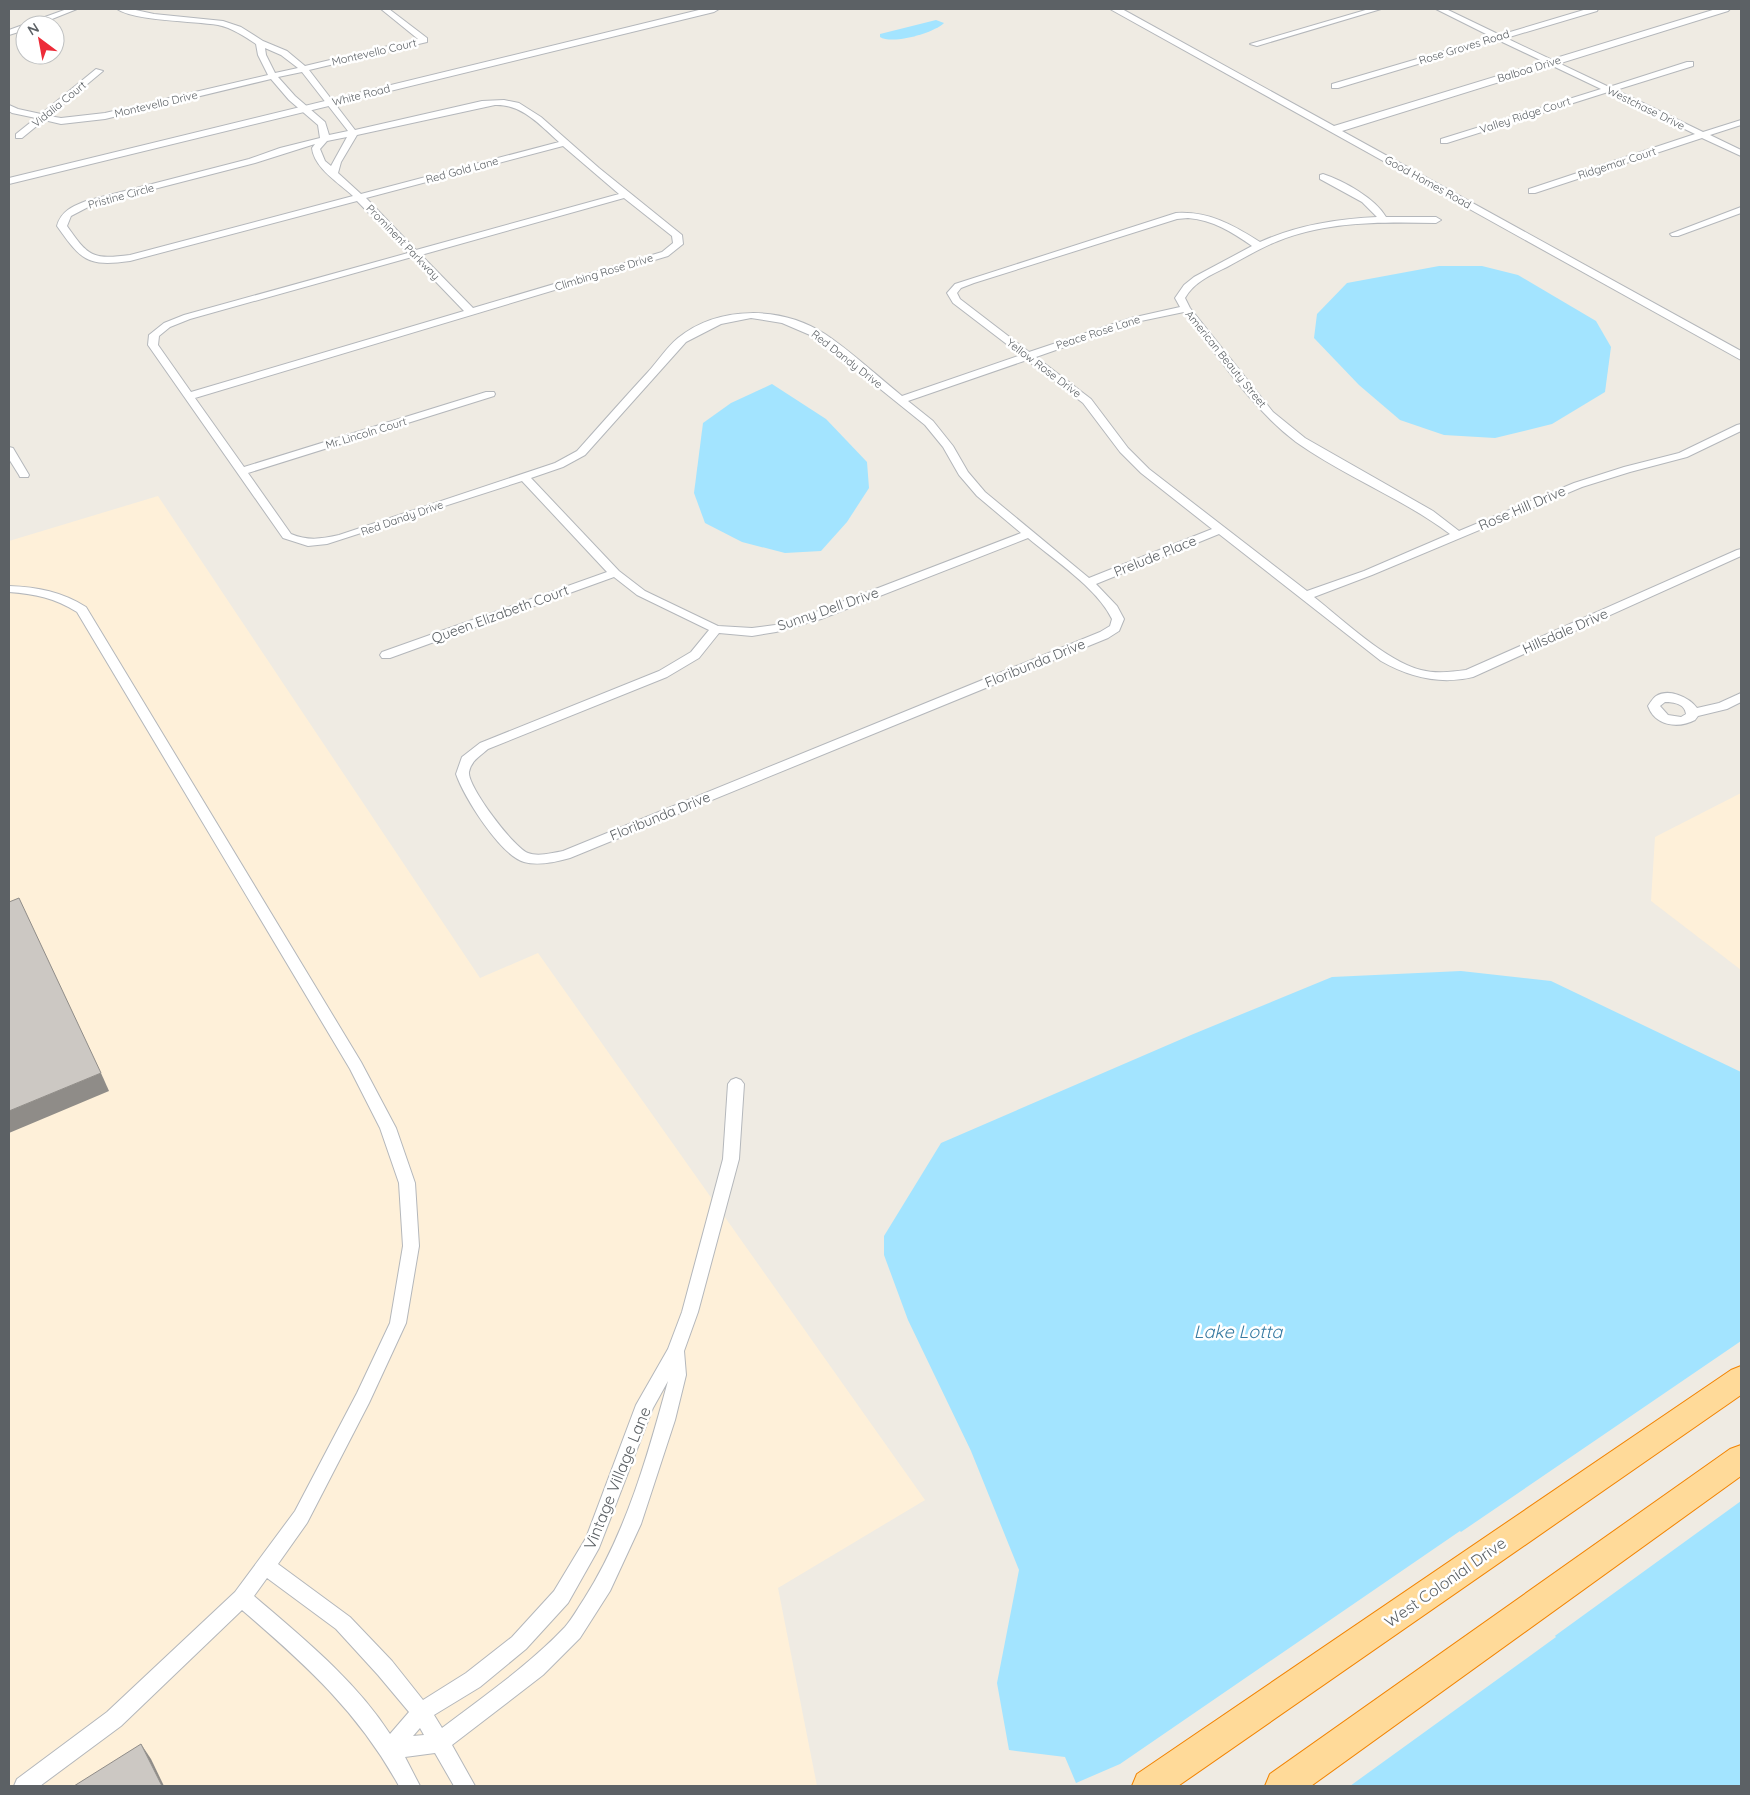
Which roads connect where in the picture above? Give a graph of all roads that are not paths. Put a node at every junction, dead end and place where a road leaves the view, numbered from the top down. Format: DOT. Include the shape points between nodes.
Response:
graph roads {
  1 [pos="72,9"];
  2 [pos="121,9"];
  3 [pos="385,9"];
  4 [pos="714,9"];
  5 [pos="1115,9"];
  6 [pos="1377,9"];
  7 [pos="1440,9"];
  8 [pos="1594,9"];
  9 [pos="1725,9"];
  10 [pos="56,15"];
  11 [pos="1499,37"];
  12 [pos="260,43"];
  13 [pos="1254,44"];
  14 [pos="1551,62"];
  15 [pos="1690,64"];
  16 [pos="303,68"];
  17 [pos="99,71"];
  18 [pos="272,76"];
  19 [pos="1335,86"];
  20 [pos="1606,89"];
  21 [pos="330,102"];
  22 [pos="9,108"];
  23 [pos="304,108"];
  24 [pos="42,118"];
  25 [pos="1741,122"];
  26 [pos="1333,130"];
  27 [pos="353,133"];
  28 [pos="1702,134"];
  29 [pos="19,136"];
  30 [pos="325,139"];
  31 [pos="1444,142"];
  32 [pos="565,143"];
  33 [pos="1741,153"];
  34 [pos="334,173"];
  35 [pos="1323,177"];
  36 [pos="9,181"];
  37 [pos="1532,191"];
  38 [pos="625,195"];
  39 [pos="359,196"];
  40 [pos="1741,210"];
  41 [pos="1383,219"];
  42 [pos="1436,220"];
  43 [pos="1675,234"];
  44 [pos="1259,246"];
  45 [pos="415,254"];
  46 [pos="1186,310"];
  47 [pos="471,312"];
  48 [pos="1027,355"];
  49 [pos="1741,356"];
  50 [pos="490,394"];
  51 [pos="190,396"];
  52 [pos="899,400"];
  53 [pos="1741,427"];
  54 [pos="9,450"];
  55 [pos="242,471"];
  56 [pos="24,475"];
  57 [pos="524,476"];
  58 [pos="1221,529"];
  59 [pos="1029,534"];
  60 [pos="1458,535"];
  61 [pos="1741,552"];
  62 [pos="615,573"];
  63 [pos="1088,582"];
  64 [pos="9,589"];
  65 [pos="1305,596"];
  66 [pos="716,630"];
  67 [pos="386,654"];
  68 [pos="1385,658"];
  69 [pos="1741,697"];
  70 [pos="1692,713"];
  71 [pos="736,1084"];
  72 [pos="676,1351"];
  73 [pos="1741,1379"];
  74 [pos="1741,1459"];
  75 [pos="266,1566"];
  76 [pos="242,1598"];
  77 [pos="421,1712"];
  78 [pos="440,1742"];
  79 [pos="390,1750"];
  80 [pos="24,1786"];
  81 [pos="410,1786"];
  82 [pos="465,1786"];
  83 [pos="1149,1786"];
  84 [pos="1282,1786"];
  1 -- 10 [label="street"];
  2 -- 12 [label="street" via="220,23 238,29"];
  3 -- 16 [label="street, Montevello Court" via="424,40"];
  4 -- 21 [label="street, White Road"];
  5 -- 26 [label="street, Good Homes Road"];
  6 -- 13 [label="street"];
  7 -- 11 [label="street, Westchase Drive"];
  8 -- 11 [label="street, Rose Groves Road"];
  9 -- 14 [label="street, Balboa Drive"];
  11 -- 14 [label="street, Westchase Drive"];
  11 -- 19 [label="street, Rose Groves Road"];
  12 -- 16 [label="street" via="284,53"];
  12 -- 18 [label="street"];
  14 -- 20 [label="street, Westchase Drive"];
  14 -- 26 [label="street, Balboa Drive"];
  15 -- 20 [label="street, Valley Ridge Court"];
  16 -- 18 [label="street, Montevello Drive"];
  16 -- 21 [label="street"];
  17 -- 24 [label="street, Vidalia Court"];
  18 -- 23 [label="street"];
  18 -- 24 [label="street, Montevello Drive" via="105,116 61,121"];
  20 -- 28 [label="street, Westchase Drive"];
  20 -- 31 [label="street, Valley Ridge Court"];
  21 -- 23 [label="street, White Road"];
  21 -- 27 [label="street"];
  22 -- 24 [label="street, Montevello Drive"];
  23 -- 30 [label="street" via="322,124 326,131"];
  23 -- 36 [label="street, White Road"];
  24 -- 29 [label="street, Vidalia Court"];
  25 -- 28 [label="street, Ridgemar Court"];
  26 -- 49 [label="street, Good Homes Road"];
  27 -- 30 [label="street, Climbing Rose Drive"];
  27 -- 32 [label="street, Climbing Rose Drive" via="500,101 526,110"];
  27 -- 34 [label="street" via="335,164"];
  28 -- 33 [label="street, Westchase Drive"];
  28 -- 37 [label="street, Ridgemar Court"];
  30 -- 34 [label="street, Prominent Parkway" via="316,148 317,155"];
  30 -- 39 [label="street, Pristine Circle" via="89,203 72,210 63,219 62,226 82,254 109,262"];
  32 -- 38 [label="street, Climbing Rose Drive"];
  32 -- 39 [label="street, Red Gold Lane"];
  34 -- 39 [label="street, Prominent Parkway"];
  35 -- 41 [label="street" via="1373,205"];
  38 -- 45 [label="street, Red Dandy Drive"];
  38 -- 47 [label="street, Climbing Rose Drive" via="677,235 678,244 665,254"];
  39 -- 45 [label="street, Prominent Parkway"];
  40 -- 43 [label="street"];
  41 -- 42 [label="street, American Beauty Street"];
  41 -- 44 [label="street, American Beauty Street" via="1314,226"];
  44 -- 46 [label="street, American Beauty Street" via="1184,289 1180,298"];
  44 -- 48 [label="street, Yellow Rose Drive" via="1218,220 1190,214 958,286 952,293 956,302"];
  45 -- 47 [label="street, Prominent Parkway"];
  45 -- 51 [label="street, Red Dandy Drive" via="168,325 154,335 153,345"];
  46 -- 48 [label="street, Peace Rose Lane" via="1134,320"];
  46 -- 60 [label="street, American Beauty Street" via="1269,414 1294,435 1428,512"];
  47 -- 51 [label="street, Climbing Rose Drive"];
  48 -- 52 [label="street, Peace Rose Lane"];
  48 -- 58 [label="street, Yellow Rose Drive" via="1087,401 1145,472"];
  50 -- 55 [label="street, Mr. Lincoln Court"];
  51 -- 55 [label="street, Red Dandy Drive"];
  52 -- 57 [label="street, Red Dandy Drive" via="821,336 802,325 759,315 731,318 702,327 682,340 581,452"];
  52 -- 59 [label="street, Red Dandy Drive" via="929,423 981,494"];
  53 -- 60 [label="street, Rose Hill Drive" via="1683,455 1578,485"];
  54 -- 56 [label="street"];
  55 -- 57 [label="street, Red Dandy Drive" via="287,536 302,543 343,538"];
  57 -- 62 [label="street, Sunny Dell Drive"];
  58 -- 63 [label="street, Prelude Place"];
  58 -- 65 [label="street, Yellow Rose Drive"];
  59 -- 63 [label="street, Red Dandy Drive"];
  59 -- 66 [label="street, Sunny Dell Drive" via="817,616 752,632"];
  60 -- 65 [label="street, Rose Hill Drive"];
  61 -- 68 [label="street, Hillsdale Drive" via="1469,674 1443,678 1422,675"];
  62 -- 66 [label="street, Sunny Dell Drive" via="641,593"];
  62 -- 67 [label="street, Queen Elizabeth Court"];
  63 -- 66 [label="street, Floribunda Drive" via="1118,619 1115,628 1104,635 565,855 525,858 513,851 466,786 462,774 468,760 484,746 663,674 695,654"];
  64 -- 75 [label="street" via="37,591 64,598 82,610 356,1066 388,1128 407,1183 411,1246 398,1322 363,1398 301,1517"];
  65 -- 68 [label="street, Yellow Rose Drive"];
  69 -- 70 [label="street" via="1723,706"];
  71 -- 72 [label="street, Vintage Village Lane" via="731,1159 690,1312"];
  72 -- 77 [label="street, Vintage Village Lane" via="645,1405 593,1542 562,1597 519,1643 473,1680"];
  72 -- 78 [label="street, Vintage Village Lane" via="678,1375 666,1420 632,1524 603,1586 573,1632 536,1668"];
  73 -- 83 [label="highway, West Colonial Drive"];
  74 -- 84 [label="highway"];
  75 -- 76 [label="street"];
  75 -- 77 [label="street" via="342,1623"];
  76 -- 79 [label="street" via="303,1649 367,1717"];
  76 -- 80 [label="street" via="114,1719"];
  77 -- 78 [label="street"];
  77 -- 79 [label="street, Vintage Village Lane"];
  78 -- 79 [label="street, Vintage Village Lane"];
  78 -- 82 [label="street"];
  79 -- 81 [label="street"];
}
